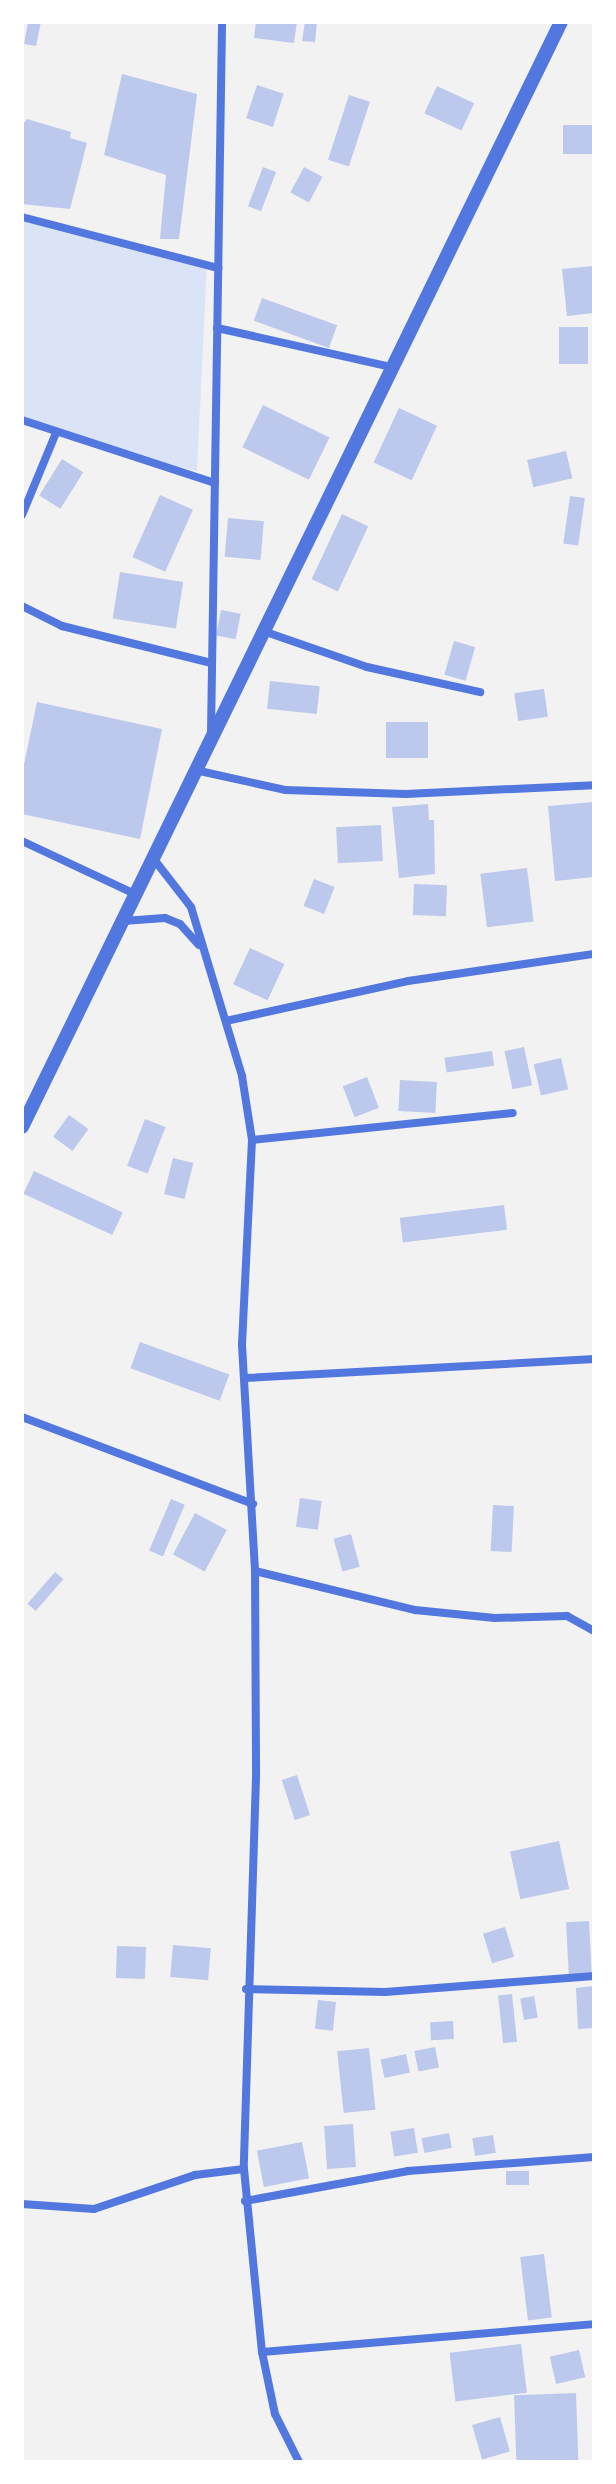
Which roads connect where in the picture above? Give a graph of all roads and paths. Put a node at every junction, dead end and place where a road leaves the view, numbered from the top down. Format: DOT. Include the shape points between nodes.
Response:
graph roads {
  1 [pos="222,22"];
  2 [pos="561,22"];
  3 [pos="22,217"];
  4 [pos="218,268"];
  5 [pos="217,328"];
  6 [pos="392,367"];
  7 [pos="22,420"];
  8 [pos="56,433"];
  9 [pos="215,483"];
  10 [pos="22,515"];
  11 [pos="22,606"];
  12 [pos="263,631"];
  13 [pos="212,663"];
  14 [pos="480,692"];
  15 [pos="211,738"];
  16 [pos="195,770"];
  17 [pos="594,785"];
  18 [pos="22,841"];
  19 [pos="153,857"];
  20 [pos="135,894"];
  21 [pos="122,921"];
  22 [pos="199,946"];
  23 [pos="594,954"];
  24 [pos="226,1021"];
  25 [pos="513,1113"];
  26 [pos="22,1127"];
  27 [pos="252,1140"];
  28 [pos="594,1359"];
  29 [pos="245,1378"];
  30 [pos="22,1417"];
  31 [pos="253,1504"];
  32 [pos="255,1571"];
  33 [pos="594,1631"];
  34 [pos="594,1976"];
  35 [pos="246,1989"];
  36 [pos="594,2157"];
  37 [pos="244,2169"];
  38 [pos="245,2201"];
  39 [pos="22,2204"];
  40 [pos="594,2324"];
  41 [pos="262,2352"];
  42 [pos="299,2462"];
  1 -- 4 [label="street"];
  2 -- 6 [label="street"];
  3 -- 4 [label="street"];
  4 -- 5 [label="street"];
  5 -- 6 [label="street"];
  5 -- 9 [label="street"];
  6 -- 12 [label="street"];
  7 -- 8 [label="street"];
  8 -- 9 [label="street"];
  8 -- 10 [label="street"];
  9 -- 13 [label="street"];
  11 -- 13 [label="street" via="62,626"];
  12 -- 14 [label="street" via="367,667"];
  12 -- 15 [label="street"];
  13 -- 15 [label="street"];
  15 -- 16 [label="street"];
  16 -- 17 [label="street" via="285,790 406,794"];
  16 -- 19 [label="street"];
  18 -- 20 [label="street"];
  19 -- 20 [label="street"];
  19 -- 22 [label="street" via="191,907"];
  20 -- 21 [label="street"];
  21 -- 22 [label="street" via="165,918 180,924"];
  21 -- 26 [label="street"];
  22 -- 24 [label="street"];
  23 -- 24 [label="street" via="408,981"];
  24 -- 27 [label="street"];
  25 -- 27 [label="street"];
  27 -- 29 [label="street" via="242,1311"];
  28 -- 29 [label="street"];
  29 -- 31 [label="street"];
  30 -- 31 [label="street"];
  31 -- 32 [label="street"];
  32 -- 33 [label="street" via="415,1610 495,1618 567,1616"];
  32 -- 35 [label="street" via="256,1777"];
  34 -- 35 [label="street" via="385,1992"];
  35 -- 37 [label="street"];
  36 -- 38 [label="street" via="408,2171"];
  37 -- 38 [label="street"];
  37 -- 39 [label="street" via="195,2175 94,2209 64,2211"];
  38 -- 41 [label="street"];
  40 -- 41 [label="street"];
  41 -- 42 [label="street" via="275,2414"];
}
